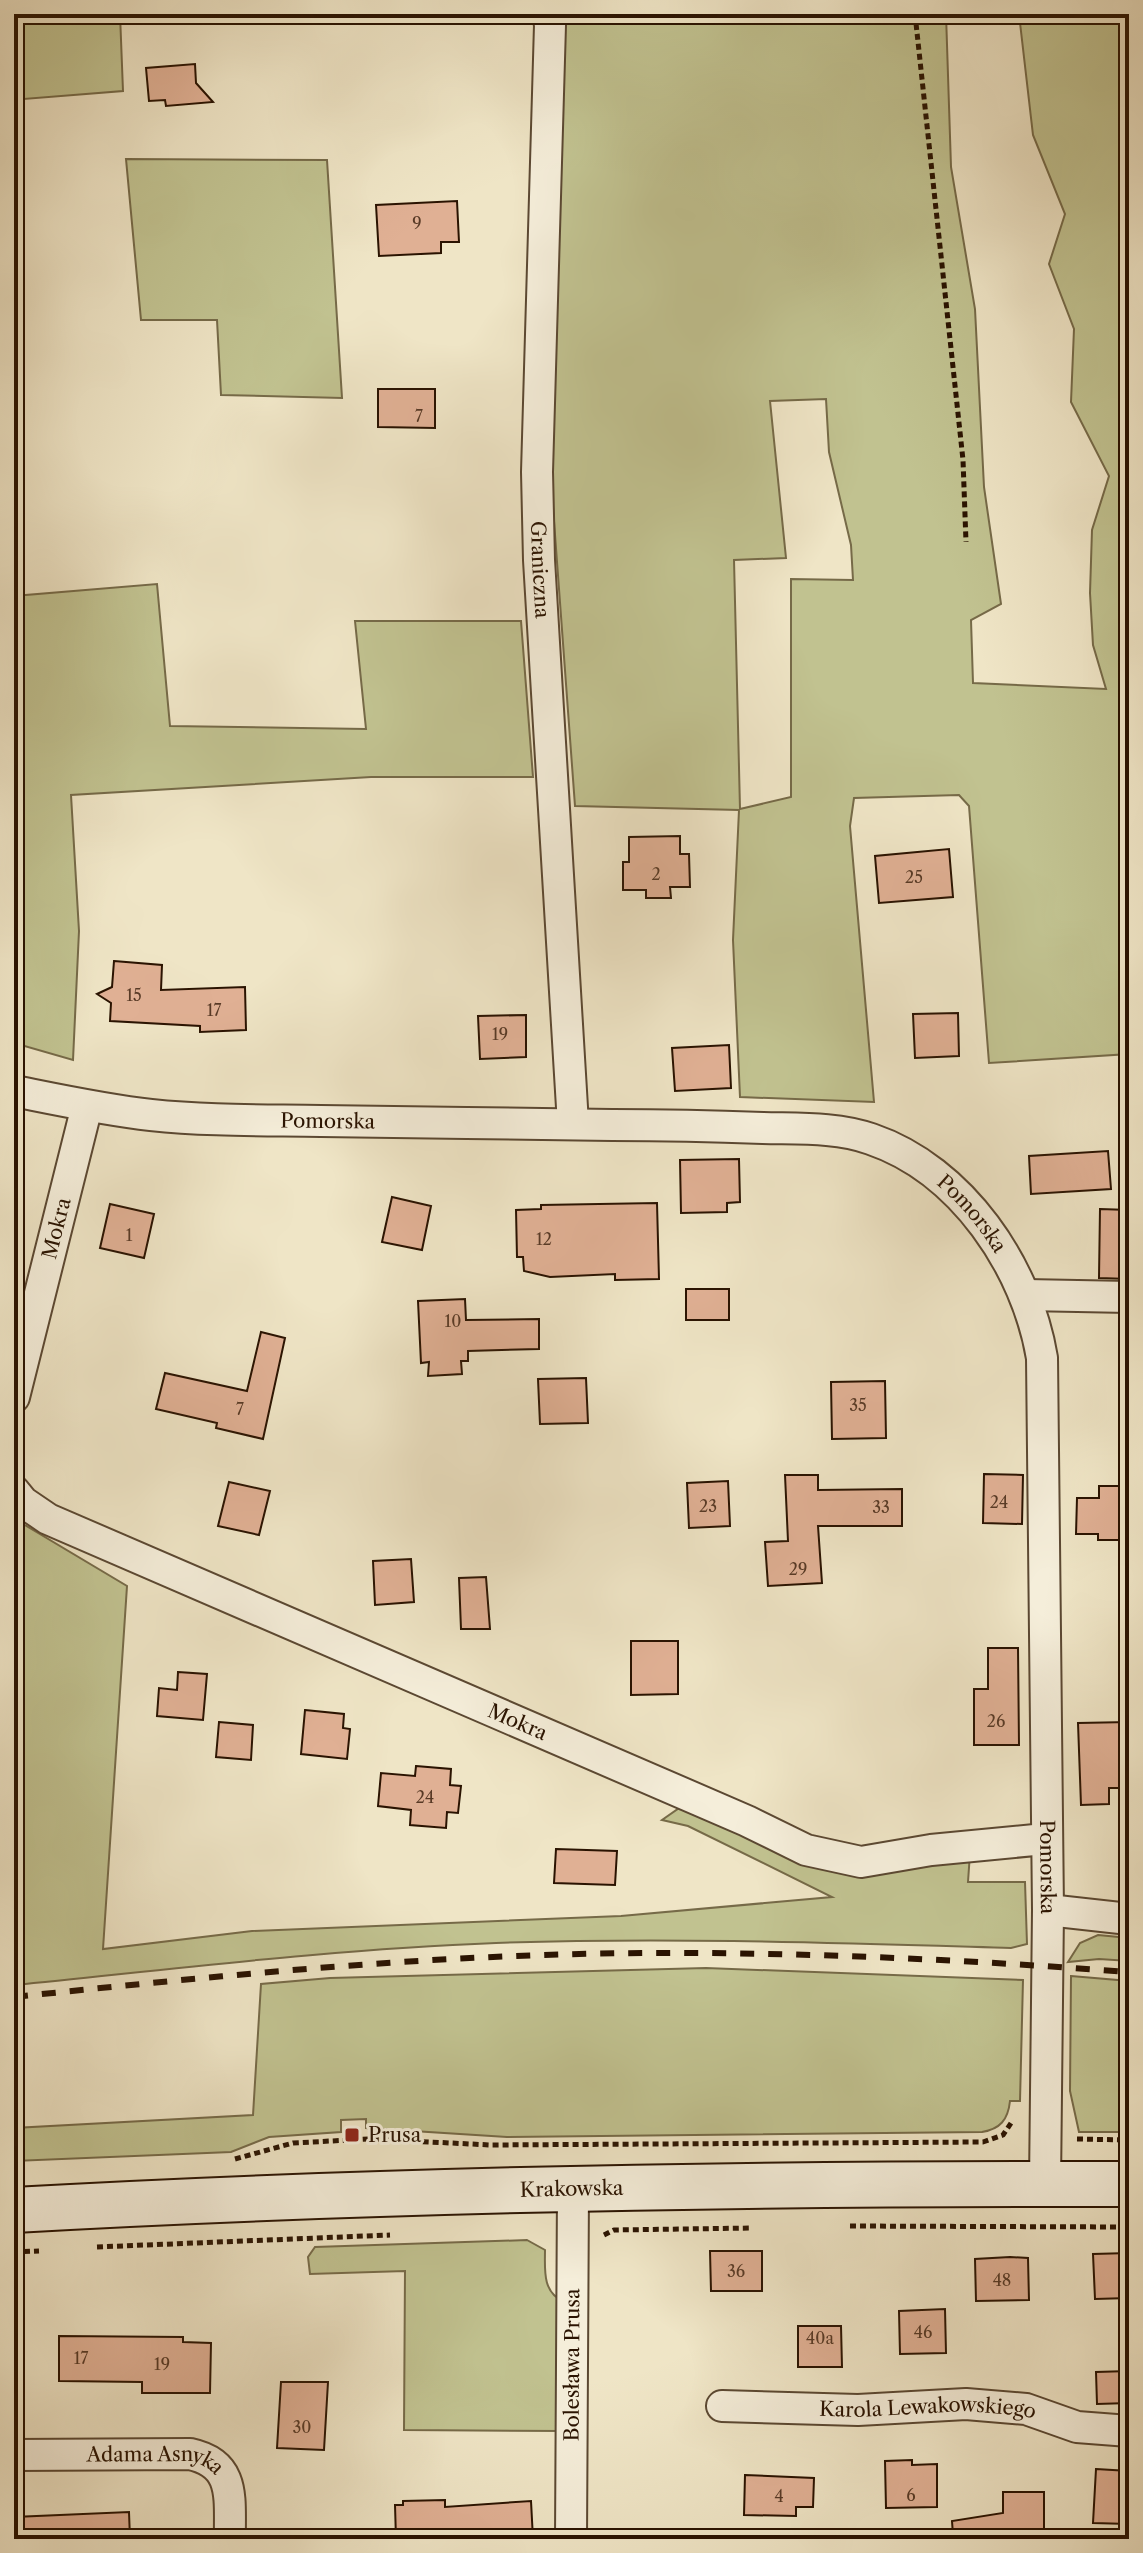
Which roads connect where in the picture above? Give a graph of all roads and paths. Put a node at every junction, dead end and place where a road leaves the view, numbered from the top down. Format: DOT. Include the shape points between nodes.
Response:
graph roads {
  1 [pos="548,14"];
  2 [pos="915,14"];
  3 [pos="966,542"];
  4 [pos="14,1091"];
  5 [pos="87,1106"];
  6 [pos="573,1124"];
  7 [pos="1026,1295"];
  8 [pos="1129,1297"];
  9 [pos="14,1397"];
  10 [pos="14,1491"];
  11 [pos="1045,1839"];
  12 [pos="1048,1910"];
  13 [pos="1129,1919"];
  14 [pos="1012,2113"];
  15 [pos="1070,2129"];
  16 [pos="1129,2140"];
  17 [pos="235,2159"];
  18 [pos="1045,2184"];
  19 [pos="1129,2184"];
  20 [pos="573,2190"];
  21 [pos="14,2210"];
  22 [pos="837,2226"];
  23 [pos="758,2227"];
  24 [pos="1129,2227"];
  25 [pos="394,2235"];
  26 [pos="597,2242"];
  27 [pos="92,2248"];
  28 [pos="45,2250"];
  29 [pos="14,2252"];
  30 [pos="722,2406"];
  31 [pos="1129,2431"];
  32 [pos="14,2455"];
  33 [pos="230,2539"];
  34 [pos="571,2539"];
  1 -- 6 [label="street, Graniczna" via="537,487"];
  2 -- 3 [label="path" via="963,460"];
  4 -- 5 [label="street, Pomorska"];
  5 -- 6 [label="street, Pomorska" via="194,1118"];
  5 -- 9 [label="street, Mokra"];
  6 -- 7 [label="street, Pomorska" via="818,1130 870,1139 902,1152 935,1175 969,1208"];
  7 -- 8 [label="street"];
  7 -- 11 [label="street, Pomorska" via="1042,1358"];
  10 -- 11 [label="street, Mokra" via="48,1519 806,1850 861,1862"];
  11 -- 12 [label="street, Pomorska"];
  12 -- 13 [label="street"];
  12 -- 18 [label="street, Pomorska"];
  14 -- 17 [label="path" via="1003,2135 983,2142 491,2145 369,2139 293,2143"];
  15 -- 16 [label="path" via="1078,2140"];
  18 -- 19 [label="main road, Krakowska"];
  18 -- 20 [label="main road, Krakowska"];
  20 -- 21 [label="main road, Krakowska" via="253,2197"];
  20 -- 34 [label="street, Bolesława Prusa"];
  22 -- 24 [label="path"];
  23 -- 26 [label="path" via="614,2230"];
  25 -- 27 [label="path"];
  28 -- 29 [label="path"];
  30 -- 31 [label="street, Karola Lewakowskiego" via="858,2410 966,2404 1026,2409 1077,2427"];
  32 -- 33 [label="street, Adama Asnyka" via="205,2457 228,2483"];
}
